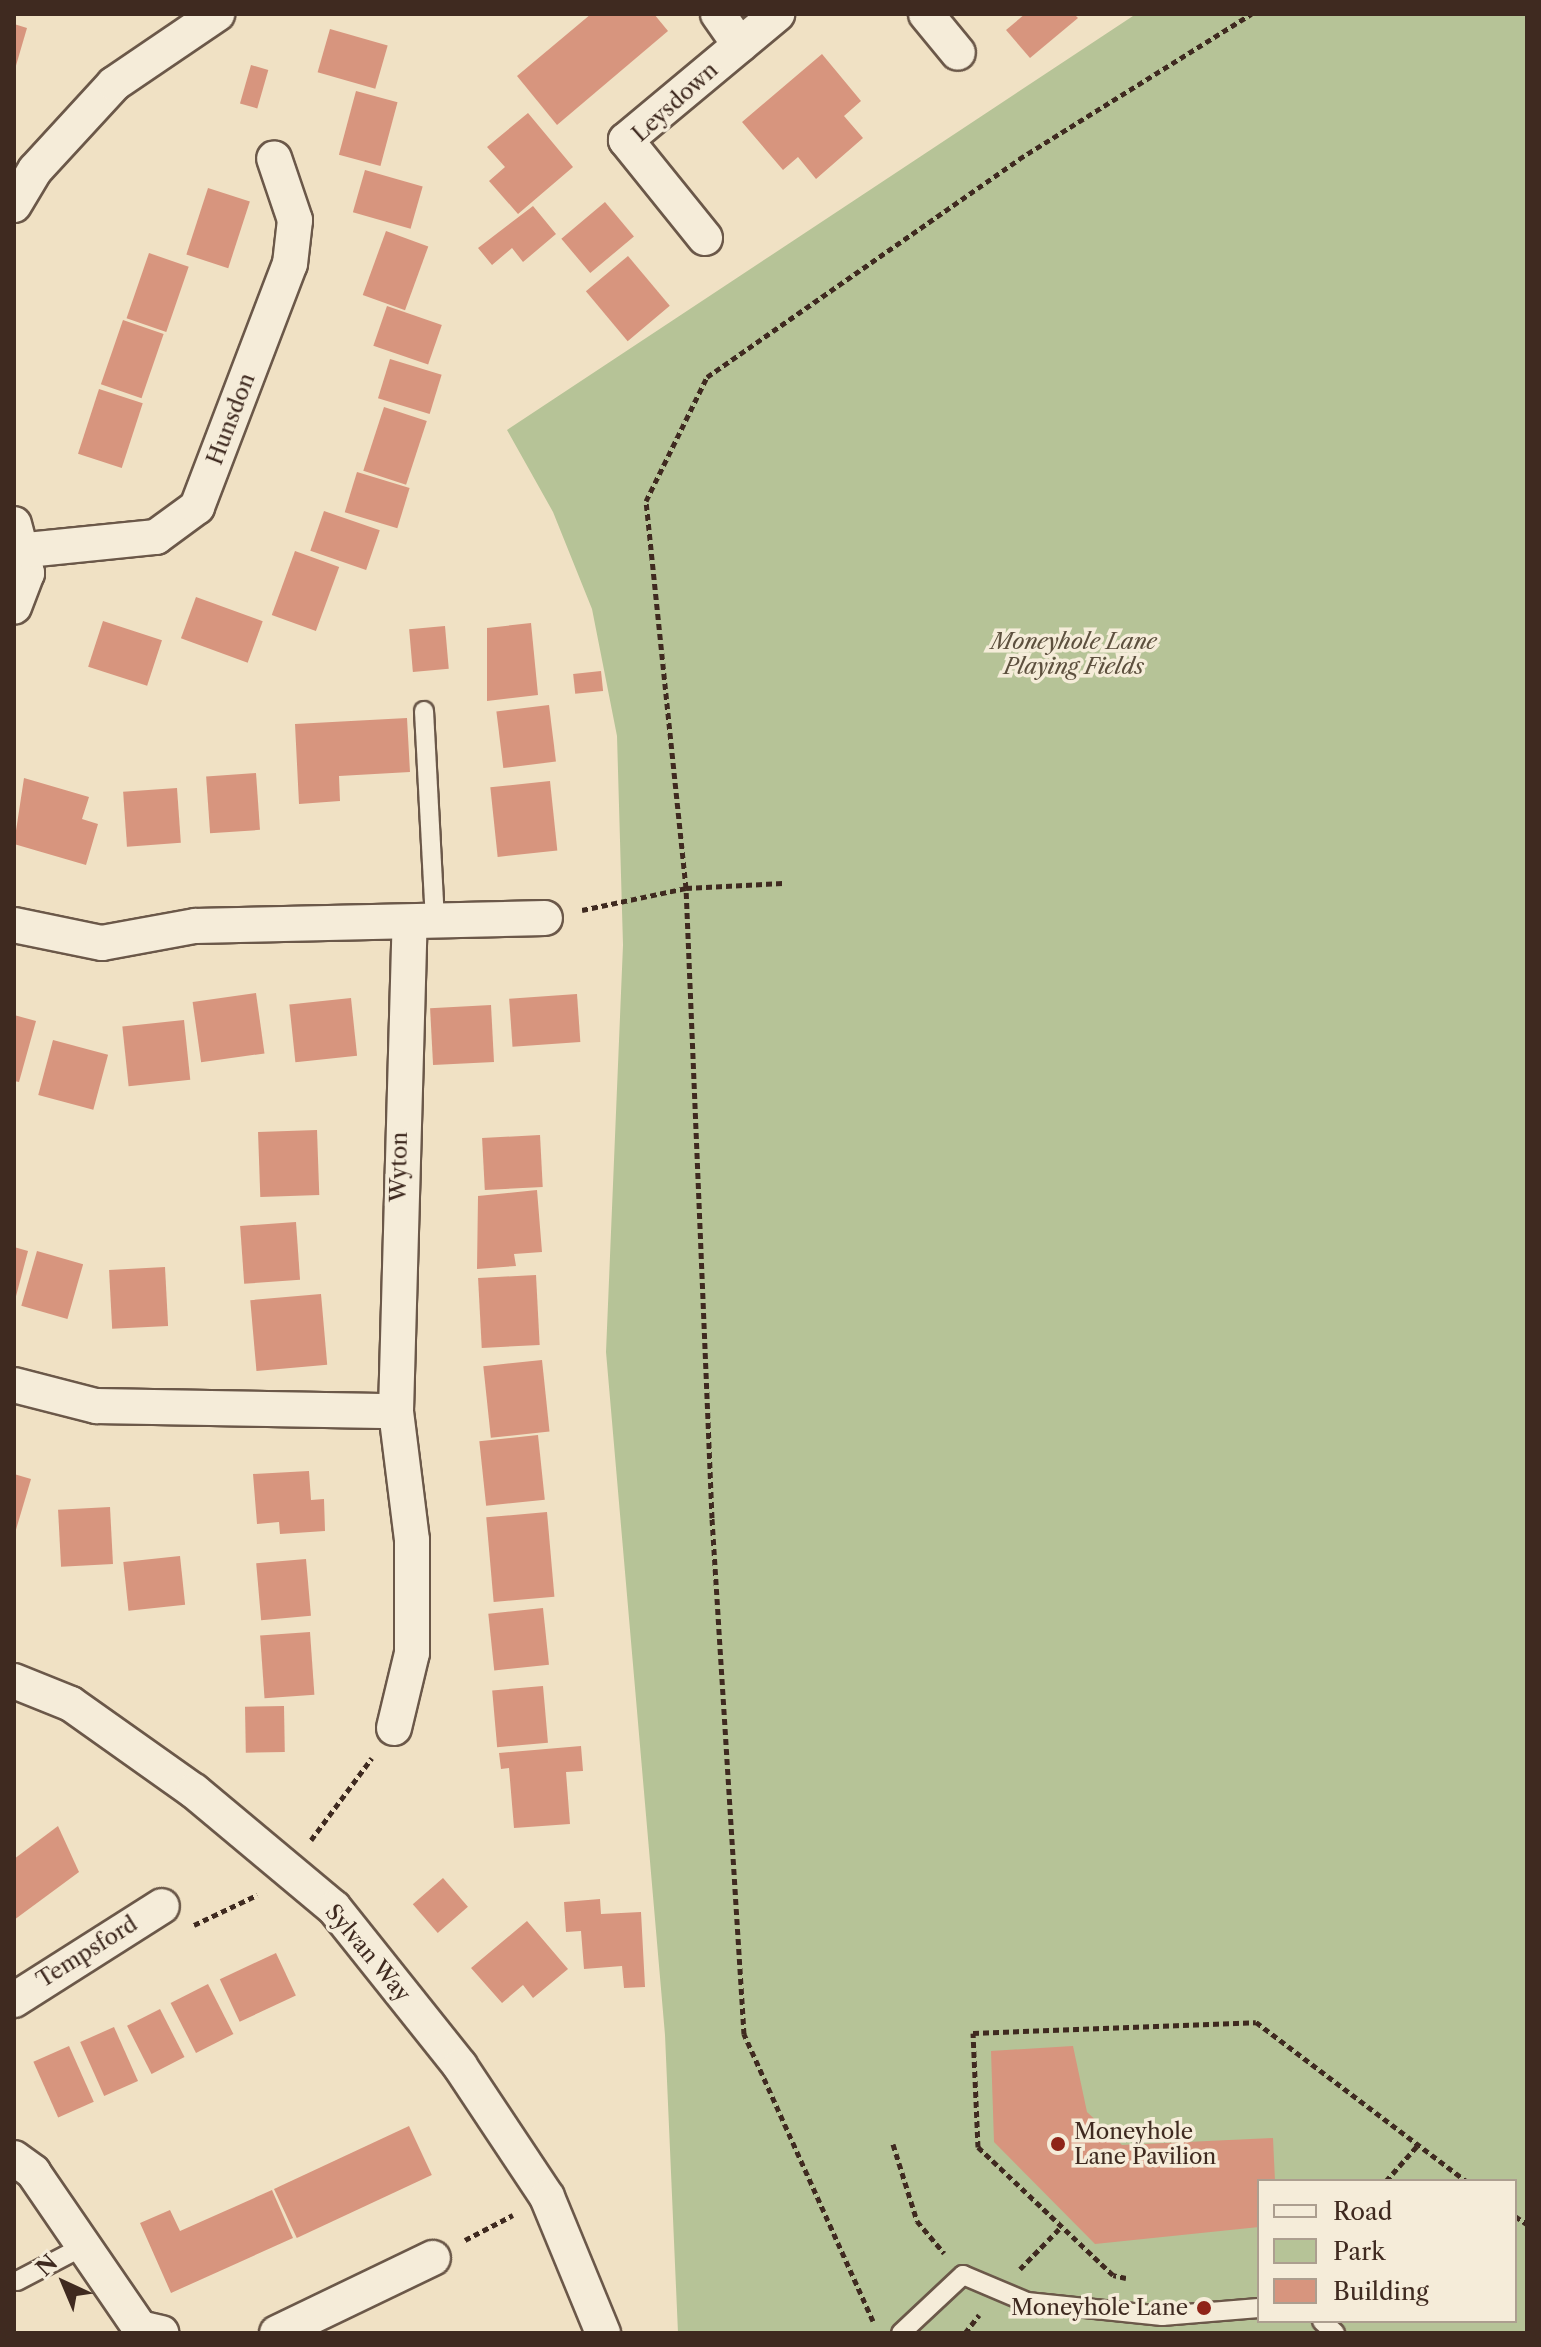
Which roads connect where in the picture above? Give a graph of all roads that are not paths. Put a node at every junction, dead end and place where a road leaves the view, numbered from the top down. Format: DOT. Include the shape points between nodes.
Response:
graph roads {
  1 [pos="217,14"];
  2 [pos="718,14"];
  3 [pos="777,14"];
  4 [pos="926,14"];
  5 [pos="740,45"];
  6 [pos="958,53"];
  7 [pos="274,158"];
  8 [pos="14,205"];
  9 [pos="705,238"];
  10 [pos="20,537"];
  11 [pos="14,607"];
  12 [pos="424,711"];
  13 [pos="545,918"];
  14 [pos="422,922"];
  15 [pos="14,925"];
  16 [pos="14,1385"];
  17 [pos="396,1411"];
  18 [pos="14,1681"];
  19 [pos="394,1728"];
  20 [pos="162,1906"];
  21 [pos="17,1988"];
  22 [pos="14,2158"];
  23 [pos="84,2246"];
  24 [pos="433,2258"];
  25 [pos="17,2281"];
  26 [pos="1257,2308"];
  27 [pos="1166,2325"];
  28 [pos="146,2331"];
  29 [pos="277,2333"];
  30 [pos="603,2333"];
  31 [pos="901,2333"];
  1 -- 8 [label="street" via="114,84 35,170"];
  2 -- 5 [label="street"];
  3 -- 5 [label="street, Leysdown"];
  4 -- 6 [label="street"];
  5 -- 9 [label="street, Leysdown" via="626,140"];
  7 -- 10 [label="street, Hunsdon" via="295,220 290,264 197,507 156,537"];
  10 -- 11 [label="street" via="27,573"];
  12 -- 14 [label="lane"];
  13 -- 14 [label="street"];
  14 -- 15 [label="street" via="195,926 102,943"];
  14 -- 17 [label="street, Wyton"];
  16 -- 17 [label="street" via="96,1406"];
  17 -- 19 [label="street, Wyton" via="412,1540 412,1653"];
  18 -- 30 [label="street, Sylvan Way" via="71,1704 194,1791 334,1908 460,2066 547,2197"];
  20 -- 21 [label="street, Tempsford"];
  22 -- 23 [label="street" via="33,2172"];
  23 -- 25 [label="lane"];
  23 -- 28 [label="street"];
  24 -- 29 [label="street"];
  26 -- 27 [label="lane"];
  27 -- 31 [label="lane" via="1027,2302 963,2275"];
}
